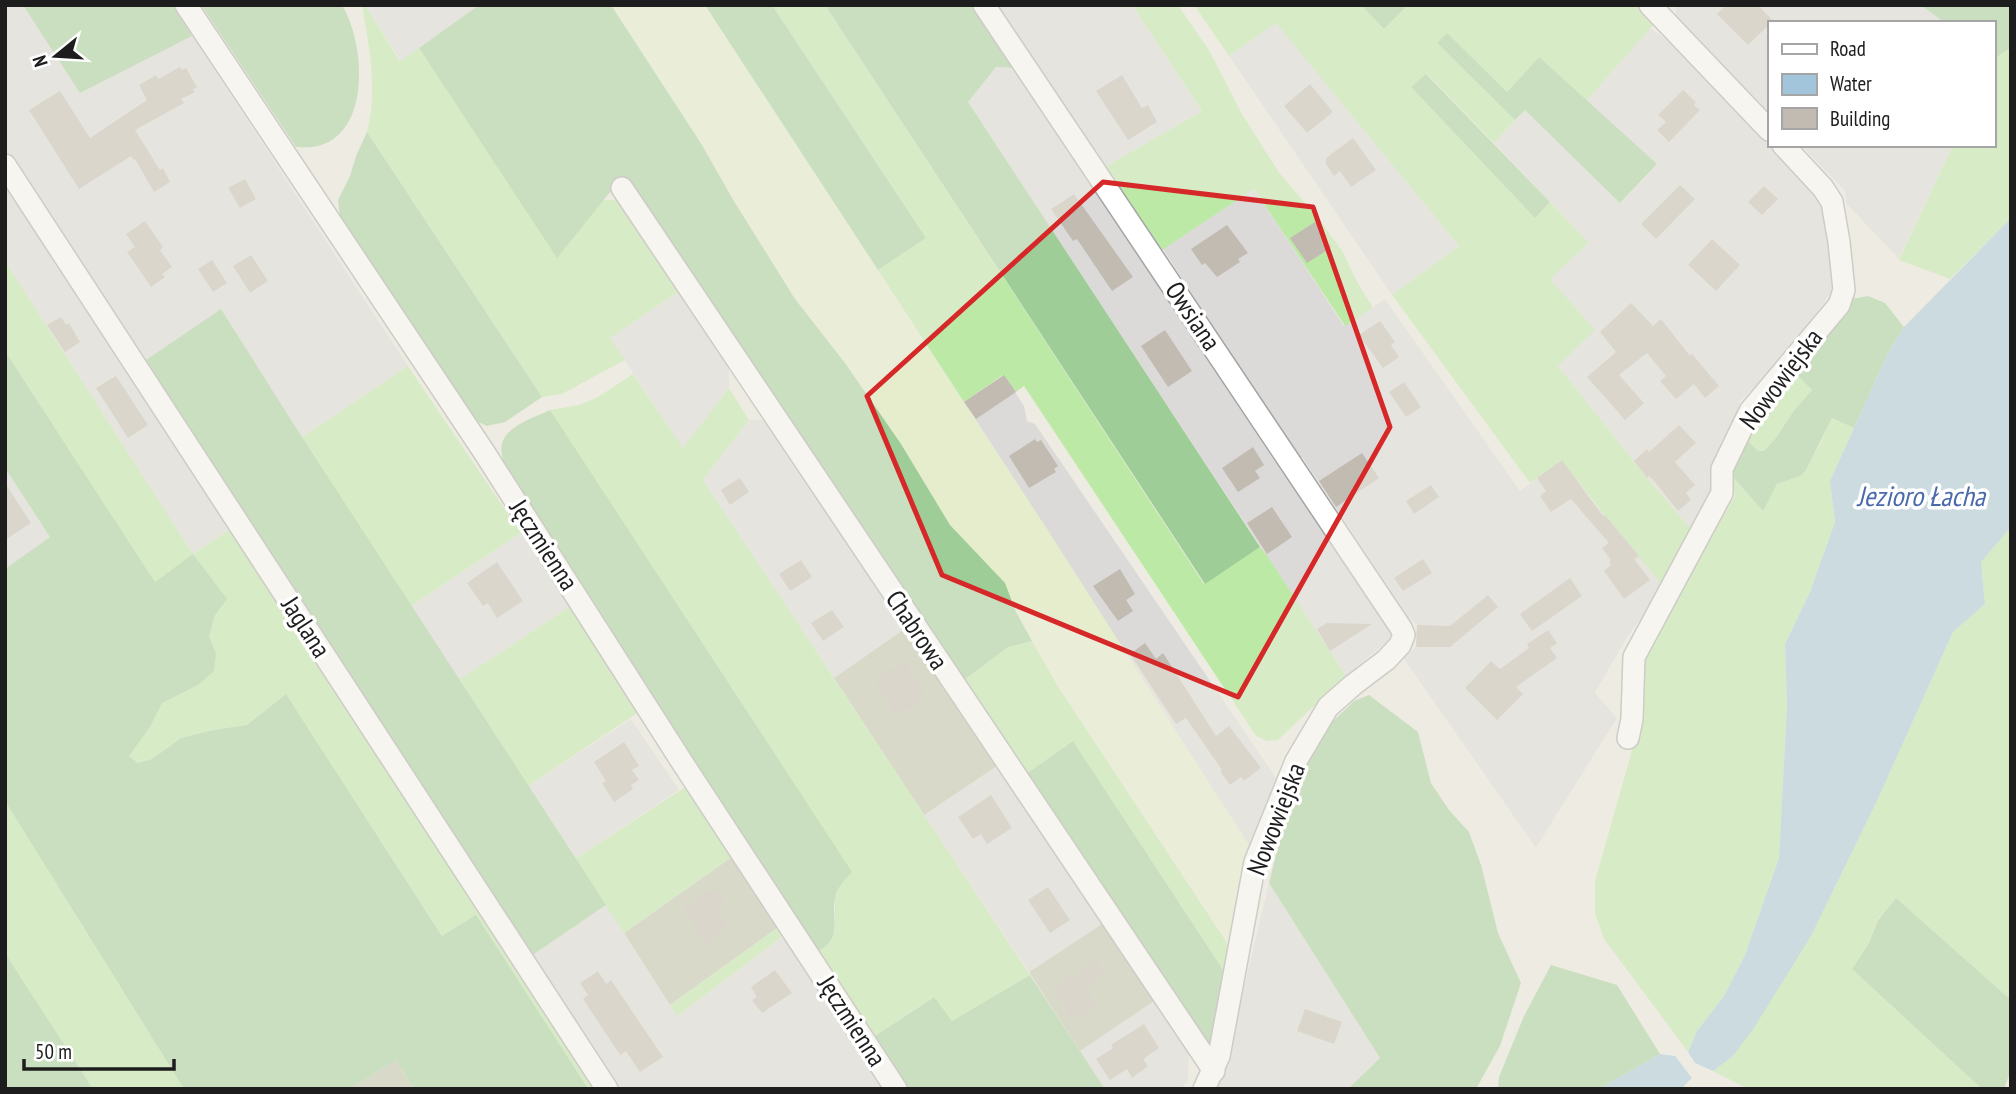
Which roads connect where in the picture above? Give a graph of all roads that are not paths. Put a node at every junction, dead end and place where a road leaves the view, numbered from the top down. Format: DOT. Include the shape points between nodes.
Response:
graph roads {
  1 [pos="186,5"];
  2 [pos="984,5"];
  3 [pos="1650,5"];
  4 [pos="1768,130"];
  5 [pos="1785,147"];
  6 [pos="5,165"];
  7 [pos="622,188"];
  8 [pos="1401,628"];
  9 [pos="1628,738"];
  10 [pos="1209,1080"];
  11 [pos="607,1089"];
  12 [pos="896,1089"];
  1 -- 12 [label="street, Jęczmienna" via="484,452"];
  2 -- 8 [label="street, Owsiana"];
  3 -- 4 [label="street"];
  5 -- 9 [label="street, Nowowiejska" via="1832,202 1844,290 1839,305 1750,411 1722,468 1722,492 1634,657"];
  6 -- 11 [label="street, Jaglana"];
  7 -- 10 [label="street, Chabrowa"];
  8 -- 10 [label="street, Nowowiejska" via="1404,635 1399,645 1328,707 1296,761 1255,862 1219,1056"];
}
